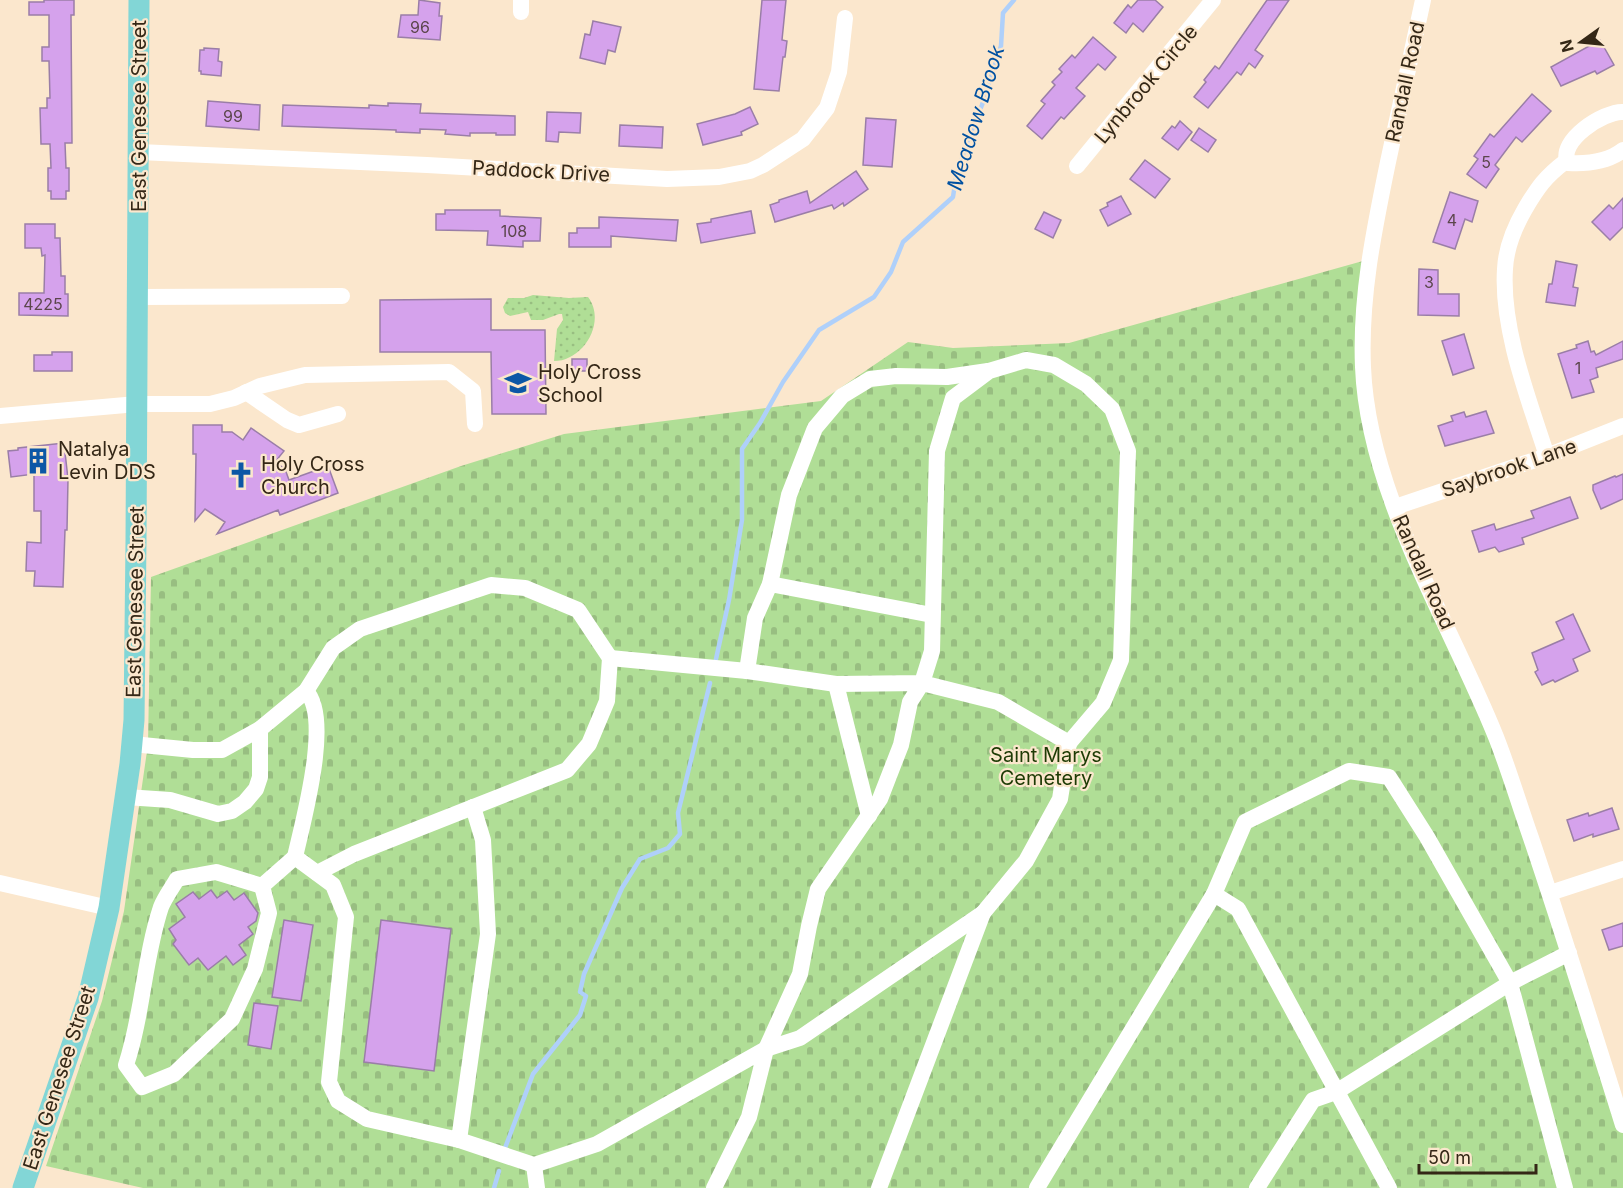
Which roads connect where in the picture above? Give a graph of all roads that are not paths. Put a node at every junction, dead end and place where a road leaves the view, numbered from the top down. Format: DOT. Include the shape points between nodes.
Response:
graph roads {
  1 [pos="139,0"];
  2 [pos="1213,0"];
  3 [pos="1423,0"];
  4 [pos="844,18"];
  5 [pos="1623,112"];
  6 [pos="1623,150"];
  7 [pos="139,152"];
  8 [pos="1566,161"];
  9 [pos="1077,166"];
  10 [pos="342,296"];
  11 [pos="138,297"];
  12 [pos="989,371"];
  13 [pos="246,392"];
  14 [pos="137,404"];
  15 [pos="338,414"];
  16 [pos="0,416"];
  17 [pos="475,424"];
  18 [pos="1623,426"];
  19 [pos="1547,456"];
  20 [pos="1395,507"];
  21 [pos="770,584"];
  22 [pos="932,615"];
  23 [pos="610,658"];
  24 [pos="747,671"];
  25 [pos="922,683"];
  26 [pos="836,684"];
  27 [pos="306,691"];
  28 [pos="260,729"];
  29 [pos="1069,742"];
  30 [pos="132,744"];
  31 [pos="126,797"];
  32 [pos="473,807"];
  33 [pos="868,816"];
  34 [pos="295,857"];
  35 [pos="1623,869"];
  36 [pos="317,873"];
  37 [pos="0,884"];
  38 [pos="262,886"];
  39 [pos="1550,893"];
  40 [pos="1214,894"];
  41 [pos="109,908"];
  42 [pos="983,913"];
  43 [pos="1569,952"];
  44 [pos="1510,983"];
  45 [pos="766,1049"];
  46 [pos="1336,1092"];
  47 [pos="1623,1125"];
  48 [pos="459,1140"];
  49 [pos="534,1165"];
  50 [pos="23,1188"];
  51 [pos="537,1188"];
  52 [pos="714,1188"];
  53 [pos="879,1188"];
  54 [pos="1037,1188"];
  55 [pos="1257,1188"];
  56 [pos="1389,1188"];
  57 [pos="1565,1188"];
  1 -- 7 [label="main road, East Genesee Street"];
  2 -- 9 [label="street, Lynbrook Circle"];
  3 -- 20 [label="street, Randall Road" via="1374,228 1362,309 1363,369 1373,439"];
  4 -- 7 [label="street, Paddock Drive" via="839,72 827,108 803,139 756,168 718,177 667,179"];
  5 -- 8 [label="street" via="1601,117 1577,136 1568,146"];
  6 -- 8 [label="street" via="1585,164"];
  7 -- 11 [label="main road, East Genesee Street"];
  8 -- 19 [label="street" via="1539,184 1515,226 1505,268 1506,301 1518,363"];
  10 -- 11 [label="street"];
  11 -- 14 [label="main road, East Genesee Street"];
  12 -- 21 [label="street" via="870,380 842,396 815,428 789,495"];
  12 -- 22 [label="street" via="953,398 937,451"];
  12 -- 29 [label="street" via="1026,360 1054,365 1086,384 1112,409 1128,451 1121,660 1103,703"];
  13 -- 14 [label="street" via="210,404"];
  13 -- 15 [label="street" via="299,425"];
  13 -- 17 [label="street" via="305,375 449,372 473,391"];
  14 -- 16 [label="street"];
  14 -- 30 [label="main road, East Genesee Street"];
  18 -- 19 [label="street, Saybrook Lane"];
  19 -- 20 [label="street, Saybrook Lane"];
  20 -- 39 [label="street, Randall Road" via="1498,741"];
  21 -- 22 [label="street"];
  21 -- 24 [label="street" via="755,618"];
  22 -- 25 [label="street" via="932,651"];
  23 -- 24 [label="street"];
  23 -- 27 [label="street" via="578,610 525,588 490,585 360,629 333,648"];
  23 -- 32 [label="street" via="607,701 589,744 567,770"];
  24 -- 26 [label="street"];
  25 -- 26 [label="street"];
  25 -- 29 [label="street" via="998,702"];
  25 -- 33 [label="street" via="910,702 901,745 880,799"];
  26 -- 33 [label="street"];
  27 -- 28 [label="street"];
  27 -- 34 [label="street" via="312,697 317,719 315,759"];
  28 -- 30 [label="street" via="222,750"];
  28 -- 31 [label="street" via="260,777 256,789 232,811 218,814 170,800"];
  29 -- 42 [label="street" via="1060,799 1026,861"];
  30 -- 31 [label="main road, East Genesee Street"];
  31 -- 41 [label="main road, East Genesee Street"];
  32 -- 36 [label="street" via="354,854"];
  32 -- 48 [label="street" via="483,840 488,934"];
  33 -- 45 [label="street" via="818,889 800,974"];
  34 -- 36 [label="street"];
  34 -- 38 [label="street"];
  35 -- 39 [label="street"];
  36 -- 48 [label="street" via="333,885 346,917 328,1082 338,1101 367,1119"];
  37 -- 41 [label="street"];
  38 -- 38 [label="street" via="216,872 177,879 162,906 126,1065 142,1087 174,1074 232,1019 255,969 269,913"];
  39 -- 43 [label="street, Randall Road"];
  40 -- 44 [label="street" via="1245,822 1349,771 1389,777"];
  40 -- 46 [label="street" via="1238,909"];
  40 -- 54 [label="street"];
  41 -- 50 [label="main road, East Genesee Street" via="88,998"];
  42 -- 45 [label="street" via="800,1038"];
  42 -- 53 [label="street"];
  43 -- 44 [label="street"];
  43 -- 47 [label="street, Randall Road"];
  44 -- 46 [label="street"];
  44 -- 57 [label="street"];
  45 -- 49 [label="street" via="597,1144"];
  45 -- 52 [label="street" via="749,1117"];
  46 -- 55 [label="street" via="1313,1100"];
  46 -- 56 [label="street"];
  48 -- 49 [label="street"];
  49 -- 51 [label="street"];
}
